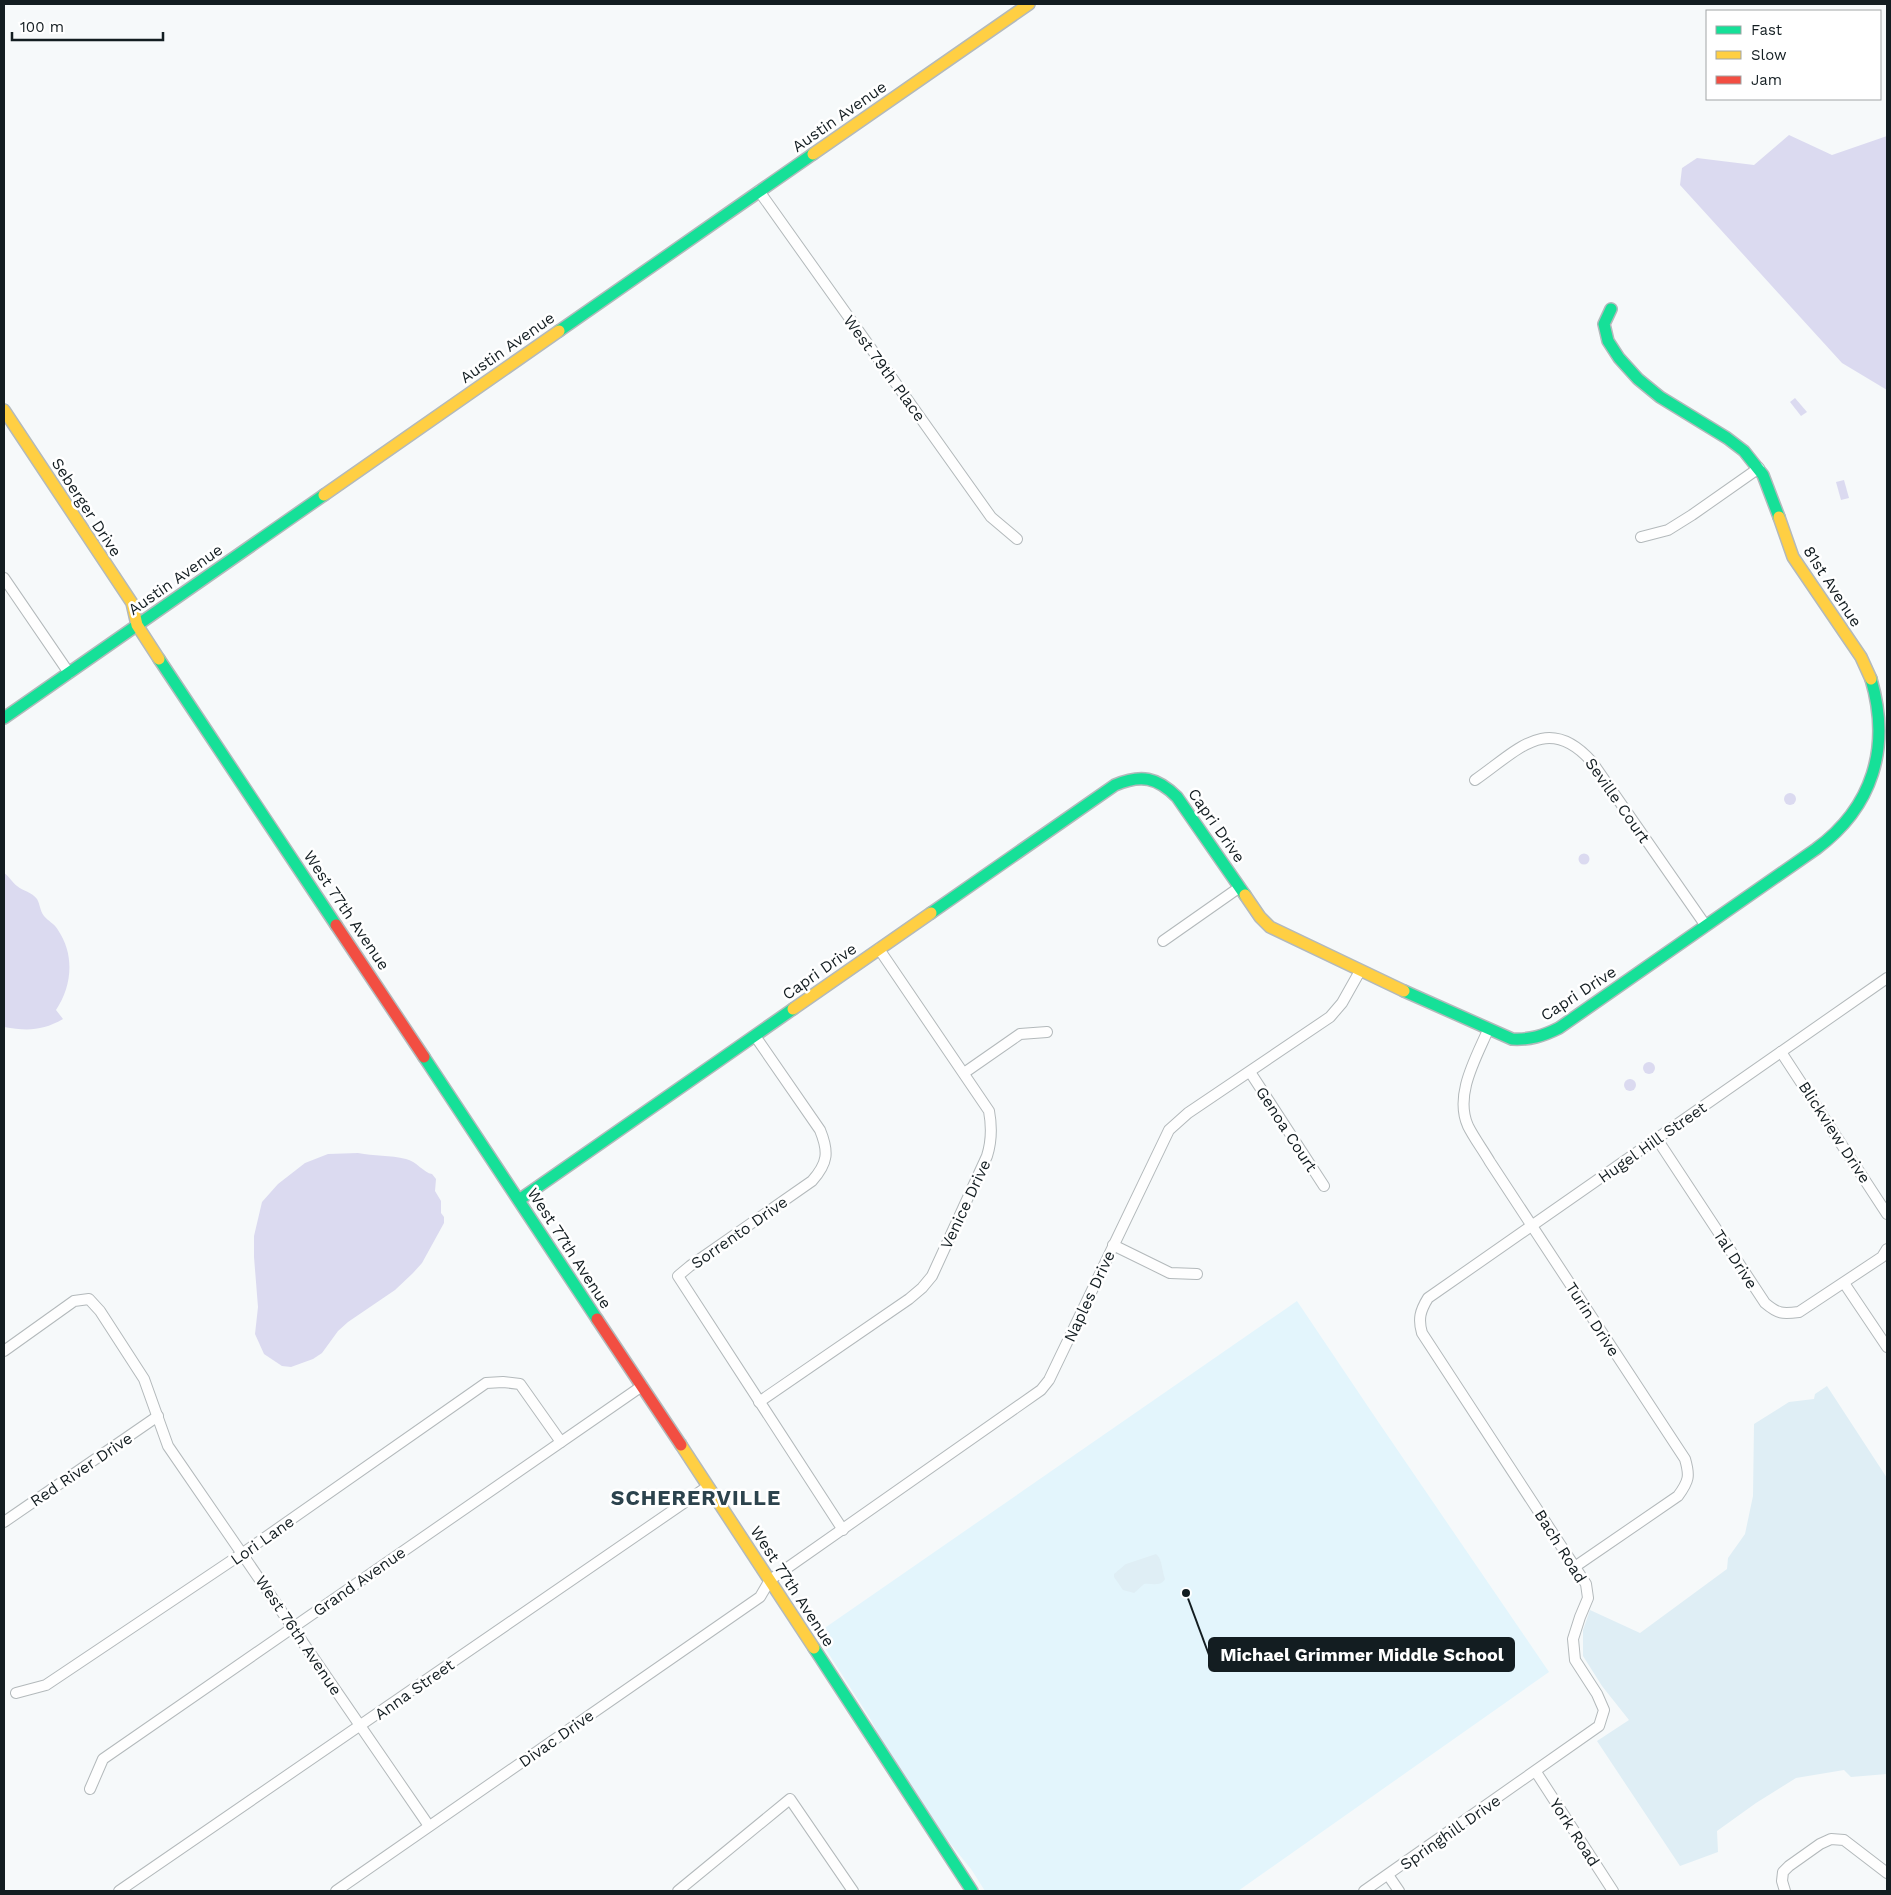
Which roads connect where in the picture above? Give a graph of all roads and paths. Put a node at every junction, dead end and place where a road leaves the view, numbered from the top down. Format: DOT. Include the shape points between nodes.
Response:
graph roads {
  1 [pos="1029,4"];
  2 [pos="759,191"];
  3 [pos="1611,309"];
  4 [pos="4,410"];
  5 [pos="1759,468"];
  6 [pos="1641,536"];
  7 [pos="1017,538"];
  8 [pos="4,578"];
  9 [pos="137,625"];
  10 [pos="69,673"];
  11 [pos="4,718"];
  12 [pos="1884,760"];
  13 [pos="1476,780"];
  14 [pos="1863,800"];
  15 [pos="1240,887"];
  16 [pos="1706,926"];
  17 [pos="1163,940"];
  18 [pos="879,949"];
  19 [pos="1360,971"];
  20 [pos="1887,978"];
  21 [pos="1488,1030"];
  22 [pos="1047,1032"];
  23 [pos="755,1036"];
  24 [pos="1782,1052"];
  25 [pos="1250,1072"];
  26 [pos="964,1073"];
  27 [pos="1657,1138"];
  28 [pos="1324,1186"];
  29 [pos="519,1200"];
  30 [pos="1887,1214"];
  31 [pos="1531,1225"];
  32 [pos="1113,1246"];
  33 [pos="1887,1249"];
  34 [pos="1197,1274"];
  35 [pos="1844,1283"];
  36 [pos="1421,1310"];
  37 [pos="1887,1347"];
  38 [pos="4,1351"];
  39 [pos="642,1386"];
  40 [pos="759,1402"];
  41 [pos="158,1416"];
  42 [pos="561,1442"];
  43 [pos="707,1487"];
  44 [pos="4,1522"];
  45 [pos="843,1530"];
  46 [pos="243,1553"];
  47 [pos="1576,1566"];
  48 [pos="770,1580"];
  49 [pos="292,1627"];
  50 [pos="16,1693"];
  51 [pos="361,1726"];
  52 [pos="1536,1772"];
  53 [pos="90,1789"];
  54 [pos="429,1826"];
  55 [pos="1887,1873"];
  56 [pos="1388,1875"];
  57 [pos="119,1891"];
  58 [pos="336,1891"];
  59 [pos="678,1891"];
  60 [pos="853,1891"];
  61 [pos="972,1891"];
  62 [pos="1364,1891"];
  63 [pos="1399,1891"];
  64 [pos="1614,1891"];
  65 [pos="1785,1891"];
  1 -- 2 [label="street, Austin Avenue"];
  2 -- 7 [label="street, West 79th Place" via="991,517"];
  2 -- 9 [label="street, Austin Avenue"];
  3 -- 5 [label="street, 81st Avenue" via="1604,324 1610,345 1626,367 1657,396 1722,434"];
  4 -- 9 [label="street, Seberger Drive" via="132,603"];
  5 -- 6 [label="street" via="1668,530"];
  5 -- 12 [label="street, 81st Avenue" via="1772,493 1792,557 1865,663 1875,684 1883,728"];
  8 -- 10 [label="street"];
  9 -- 10 [label="street, Austin Avenue"];
  9 -- 29 [label="street, West 77th Avenue"];
  10 -- 11 [label="street, Austin Avenue"];
  12 -- 14 [label="street, 81st Avenue"];
  13 -- 16 [label="street, Seville Court" via="1537,738 1554,736 1568,741 1592,762"];
  14 -- 16 [label="street, Capri Drive" via="1839,831"];
  15 -- 17 [label="street"];
  15 -- 18 [label="street, Capri Drive" via="1170,788 1150,779 1126,780"];
  15 -- 19 [label="street, Capri Drive" via="1270,927"];
  16 -- 21 [label="street, Capri Drive" via="1559,1028 1525,1040"];
  18 -- 23 [label="street, Capri Drive"];
  18 -- 26 [label="street, Venice Drive"];
  19 -- 21 [label="street, Capri Drive"];
  19 -- 25 [label="street, Naples Drive" via="1330,1017"];
  20 -- 24 [label="street, Hugel Hill Street"];
  21 -- 31 [label="street, Turin Drive" via="1466,1080 1463,1100 1467,1124"];
  22 -- 26 [label="street" via="1020,1034"];
  23 -- 29 [label="street, Capri Drive"];
  23 -- 40 [label="street, Sorrento Drive" via="820,1130 826,1152 825,1163 812,1181 678,1276"];
  24 -- 27 [label="street, Hugel Hill Street"];
  24 -- 30 [label="street, Blickview Drive"];
  25 -- 28 [label="street, Genoa Court"];
  25 -- 32 [label="street, Naples Drive" via="1188,1113 1169,1130"];
  26 -- 40 [label="street, Venice Drive" via="989,1111 991,1142 988,1156 932,1276 909,1299"];
  27 -- 31 [label="street, Hugel Hill Street"];
  27 -- 35 [label="street, Tal Drive" via="1765,1303 1774,1311 1785,1314 1799,1312"];
  29 -- 39 [label="street, West 77th Avenue"];
  31 -- 36 [label="street, Hugel Hill Street" via="1428,1298"];
  31 -- 47 [label="street, Turin Drive" via="1685,1459 1688,1472 1687,1483 1678,1496"];
  32 -- 34 [label="street" via="1170,1273"];
  32 -- 45 [label="street, Naples Drive" via="1049,1380 1041,1390"];
  33 -- 35 [label="street" via="1882,1258"];
  35 -- 37 [label="street"];
  36 -- 47 [label="street, Bach Road" via="1419,1322 1422,1333"];
  38 -- 41 [label="street, West 76th Avenue" via="74,1301 89,1299 144,1380"];
  39 -- 42 [label="street, Grand Avenue"];
  39 -- 43 [label="street, West 77th Avenue"];
  40 -- 45 [label="street, Sorrento Drive"];
  41 -- 44 [label="street, Red River Drive"];
  41 -- 46 [label="street, West 76th Avenue" via="168,1446"];
  42 -- 46 [label="street, Lori Lane" via="520,1384 486,1383"];
  42 -- 49 [label="street, Grand Avenue"];
  43 -- 48 [label="street, West 77th Avenue"];
  43 -- 51 [label="street, Anna Street"];
  45 -- 48 [label="street, Naples Drive"];
  46 -- 49 [label="street, West 76th Avenue"];
  46 -- 50 [label="street, Lori Lane" via="46,1685"];
  47 -- 52 [label="street, Bach Road" via="1586,1584 1588,1598 1574,1639 1575,1660 1604,1710 1599,1726"];
  48 -- 54 [label="street, Divac Drive" via="760,1597"];
  48 -- 61 [label="street, West 77th Avenue"];
  49 -- 51 [label="street, West 76th Avenue"];
  49 -- 53 [label="street, Grand Avenue" via="103,1759"];
  51 -- 54 [label="street, West 76th Avenue"];
  51 -- 57 [label="street, Anna Street"];
  52 -- 56 [label="street, Springhill Drive"];
  52 -- 64 [label="street, York Road"];
  54 -- 58 [label="street, Divac Drive"];
  55 -- 65 [label="street" via="1844,1840 1831,1839 1783,1872"];
  56 -- 62 [label="street, Springhill Drive"];
  56 -- 63 [label="street"];
  59 -- 60 [label="street" via="790,1798"];
}
